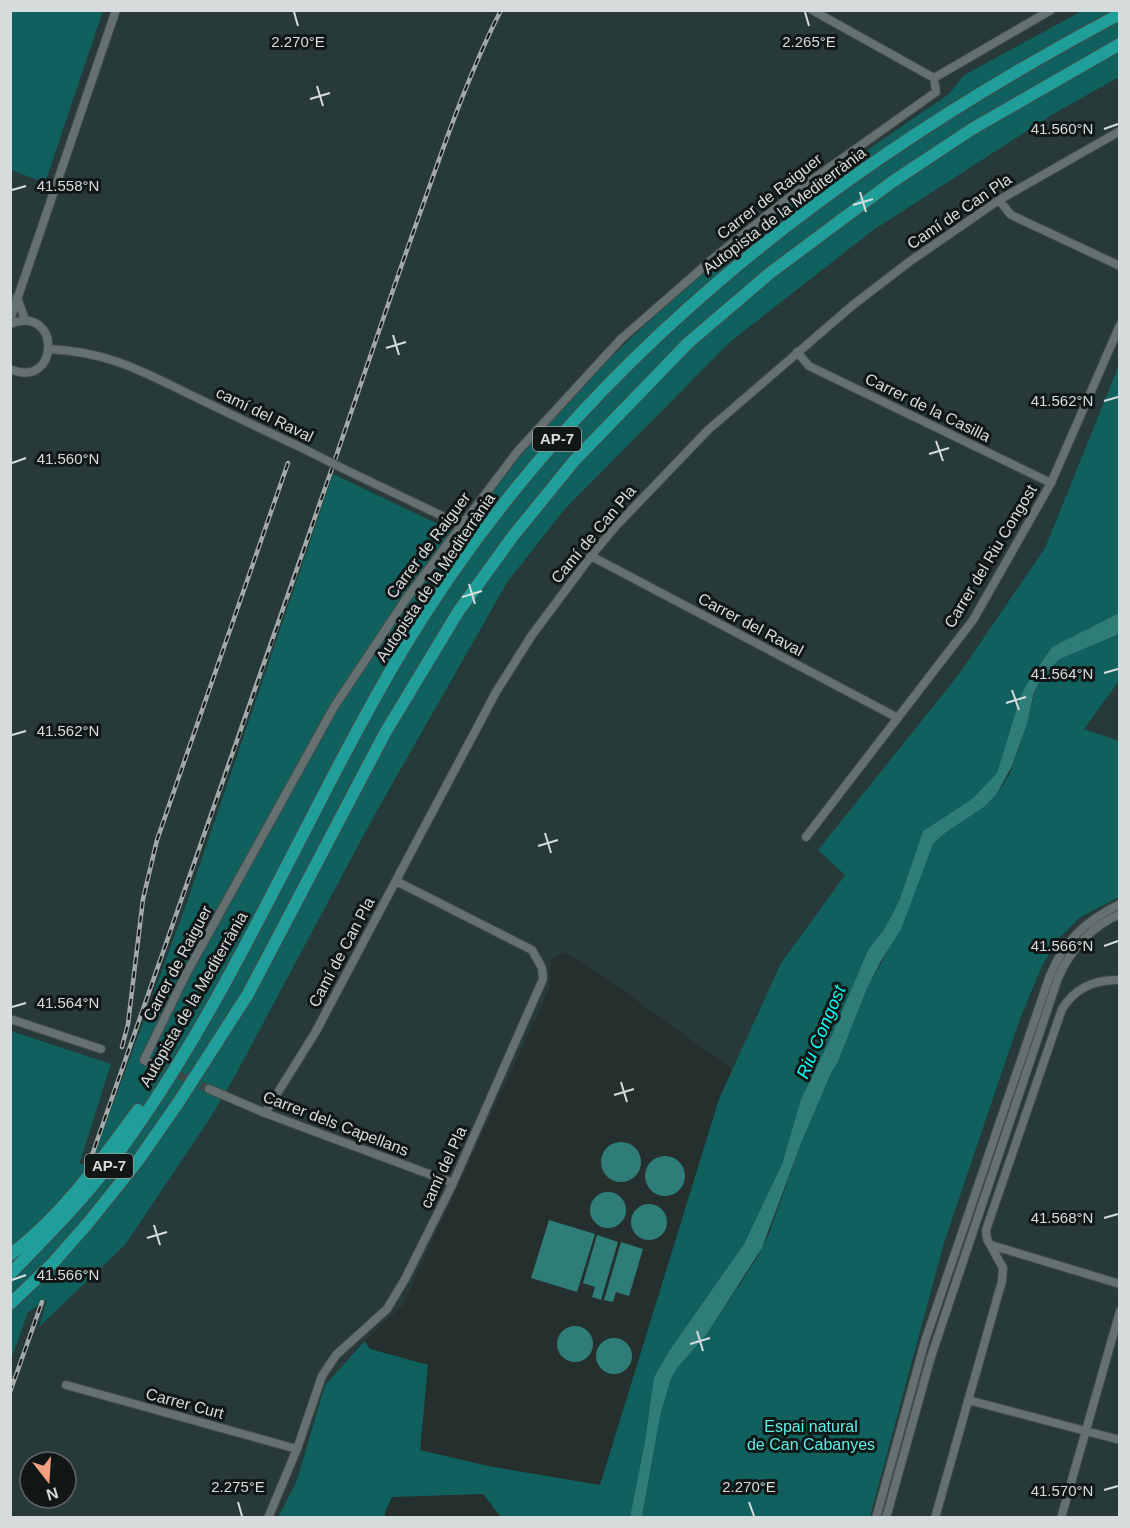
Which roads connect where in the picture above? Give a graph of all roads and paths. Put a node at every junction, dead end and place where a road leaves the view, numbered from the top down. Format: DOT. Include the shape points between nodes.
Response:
graph roads {
  1 [pos="116,10"];
  2 [pos="812,10"];
  3 [pos="1051,10"];
  4 [pos="1119,14"];
  5 [pos="1119,44"];
  6 [pos="934,78"];
  7 [pos="1119,131"];
  8 [pos="999,200"];
  9 [pos="1119,266"];
  10 [pos="17,296"];
  11 [pos="26,320"];
  12 [pos="10,322"];
  13 [pos="1119,325"];
  14 [pos="49,349"];
  15 [pos="797,352"];
  16 [pos="12,372"];
  17 [pos="1051,483"];
  18 [pos="461,525"];
  19 [pos="591,556"];
  20 [pos="898,718"];
  21 [pos="806,837"];
  22 [pos="396,881"];
  23 [pos="1119,904"];
  24 [pos="1119,914"];
  25 [pos="1119,980"];
  26 [pos="10,1019"];
  27 [pos="190,1044"];
  28 [pos="101,1049"];
  29 [pos="157,1066"];
  30 [pos="209,1089"];
  31 [pos="265,1113"];
  32 [pos="453,1183"];
  33 [pos="991,1245"];
  34 [pos="10,1255"];
  35 [pos="53,1263"];
  36 [pos="10,1274"];
  37 [pos="1119,1284"];
  38 [pos="10,1304"];
  39 [pos="1119,1311"];
  40 [pos="10,1316"];
  41 [pos="66,1386"];
  42 [pos="968,1400"];
  43 [pos="1085,1431"];
  44 [pos="1119,1440"];
  45 [pos="297,1449"];
  46 [pos="936,1517"];
  47 [pos="268,1518"];
  48 [pos="876,1518"];
  49 [pos="886,1518"];
  50 [pos="1061,1518"];
  1 -- 10 [label="street"];
  2 -- 6 [label="street"];
  3 -- 6 [label="street"];
  4 -- 27 [label="highway, Autopista de la Mediterrània / AP-7" via="908,138 801,214 676,316 587,405 472,545 405,646"];
  5 -- 35 [label="highway, AP-7" via="972,129 892,182 770,273 688,343 574,461 458,612 385,733 248,994 212,1053 137,1162"];
  6 -- 18 [label="street, Carrer de Raiguer" via="936,92 779,206 621,339 517,452"];
  7 -- 8 [label="street, Camí de Can Pla"];
  8 -- 9 [label="street" via="1011,215"];
  8 -- 15 [label="street, Camí de Can Pla" via="909,262"];
  10 -- 11 [label="street"];
  10 -- 12 [label="street"];
  11 -- 12 [label="street"];
  11 -- 14 [label="street" via="46,333"];
  13 -- 17 [label="street, Carrer del Riu Congost"];
  14 -- 16 [label="street" via="42,365 34,370"];
  14 -- 18 [label="street, camí del Raval, bridge" via="89,353 143,371"];
  15 -- 17 [label="street, Carrer de la Casilla" via="809,366"];
  15 -- 19 [label="street, Camí de Can Pla" via="708,430"];
  17 -- 20 [label="street, Carrer del Riu Congost" via="972,620"];
  18 -- 29 [label="street, Carrer de Raiguer" via="334,707 186,974 144,1060"];
  19 -- 20 [label="street, Carrer del Raval"];
  19 -- 22 [label="street, Camí de Can Pla" via="515,661"];
  20 -- 21 [label="street, Carrer del Riu Congost"];
  22 -- 31 [label="street, Camí de Can Pla" via="315,1033"];
  22 -- 32 [label="street, camí del Pla" via="532,950 543,968 543,979"];
  23 -- 48 [label="street" via="1086,924 1054,963 926,1341"];
  24 -- 49 [label="street" via="1077,945 1058,978 931,1357"];
  25 -- 33 [label="street" via="1089,985 1062,1009 986,1230"];
  26 -- 28 [label="street"];
  27 -- 34 [label="highway" via="81,1186"];
  27 -- 36 [label="highway, Autopista de la Mediterrània / AP-7" via="109,1166"];
  30 -- 31 [label="street, Carrer dels Capellans"];
  31 -- 32 [label="street, Carrer dels Capellans"];
  32 -- 45 [label="street, camí del Pla" via="387,1308 336,1355 322,1376"];
  33 -- 37 [label="street"];
  33 -- 42 [label="street" via="1003,1268 1002,1281"];
  35 -- 38 [label="highway, AP-7"];
  35 -- 40 [label="highway"];
  39 -- 43 [label="street"];
  41 -- 45 [label="street, Carrer Curt"];
  42 -- 43 [label="street"];
  42 -- 46 [label="street"];
  43 -- 44 [label="street"];
  43 -- 50 [label="street"];
  45 -- 47 [label="street, camí del Pla"];
}
